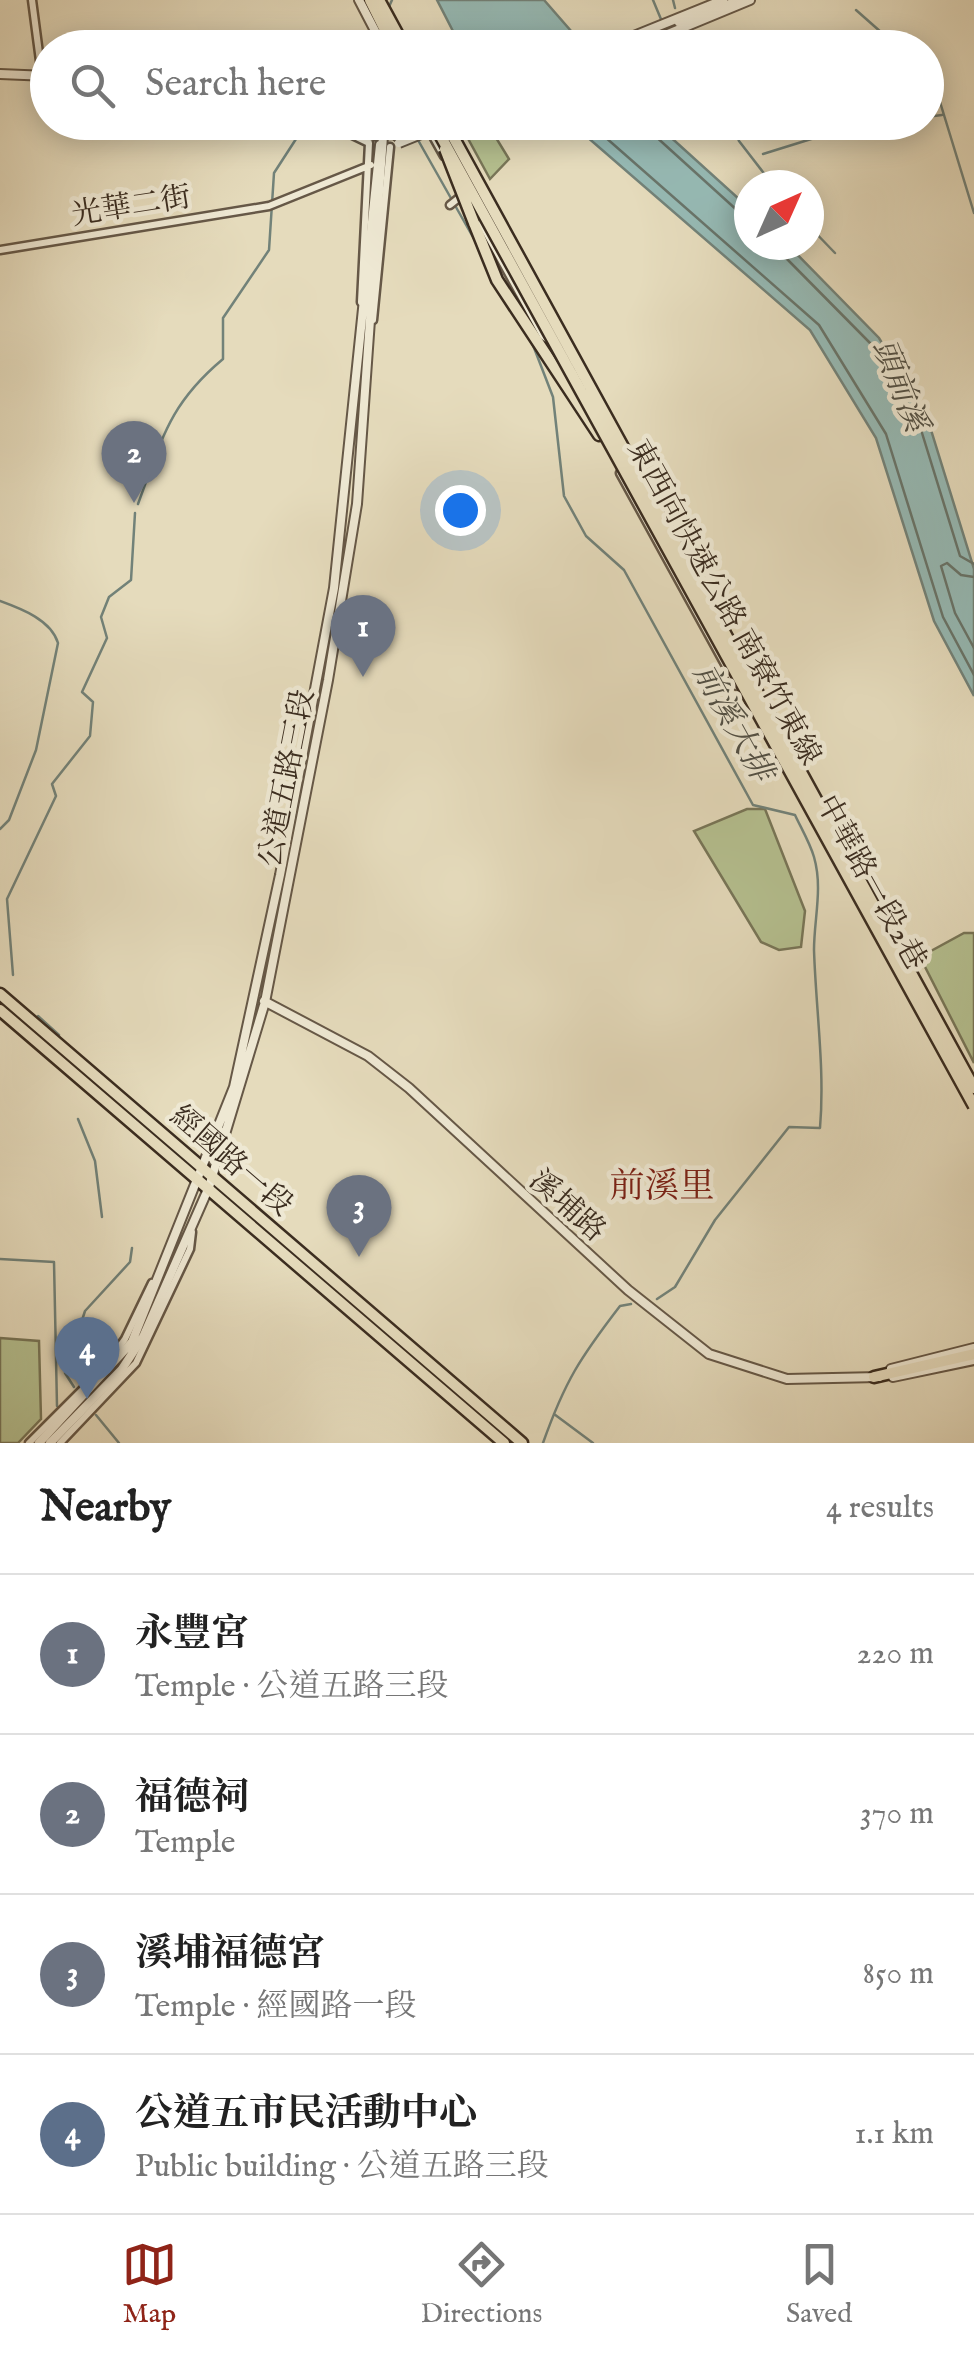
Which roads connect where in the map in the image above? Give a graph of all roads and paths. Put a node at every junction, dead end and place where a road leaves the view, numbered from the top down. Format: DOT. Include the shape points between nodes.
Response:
graph roads {
  1 [pos="32,0"];
  2 [pos="360,0"];
  3 [pos="370,0"];
  4 [pos="379,0"];
  5 [pos="723,0"];
  6 [pos="737,0"];
  7 [pos="750,0"];
  8 [pos="678,24"];
  9 [pos="37,30"];
  10 [pos="375,30"];
  11 [pos="385,30"];
  12 [pos="395,30"];
  13 [pos="649,30"];
  14 [pos="678,30"];
  15 [pos="0,74"];
  16 [pos="30,75"];
  17 [pos="363,140"];
  18 [pos="382,140"];
  19 [pos="382,140"];
  20 [pos="395,140"];
  21 [pos="435,140"];
  22 [pos="440,140"];
  23 [pos="457,140"];
  24 [pos="443,144"];
  25 [pos="371,165"];
  26 [pos="456,178"];
  27 [pos="460,198"];
  28 [pos="450,205"];
  29 [pos="474,211"];
  30 [pos="0,250"];
  31 [pos="362,318"];
  32 [pos="373,322"];
  33 [pos="600,430"];
  34 [pos="352,431"];
  35 [pos="363,432"];
  36 [pos="0,994"];
  37 [pos="255,998"];
  38 [pos="265,1002"];
  39 [pos="0,1010"];
  40 [pos="974,1088"];
  41 [pos="974,1106"];
  42 [pos="974,1116"];
  43 [pos="206,1178"];
  44 [pos="181,1224"];
  45 [pos="192,1232"];
  46 [pos="974,1354"];
  47 [pos="874,1376"];
  48 [pos="29,1443"];
  49 [pos="40,1443"];
  50 [pos="50,1443"];
  51 [pos="60,1443"];
  52 [pos="504,1443"];
  53 [pos="522,1443"];
  1 -- 9 [label="street"];
  2 -- 10 [label="street"];
  3 -- 11 [label="main road"];
  4 -- 12 [label="main road"];
  5 -- 13 [label="street"];
  6 -- 8 [label="street"];
  7 -- 14 [label="street"];
  15 -- 16 [label="street"];
  17 -- 25 [label="street, 公道五路三段"];
  18 -- 31 [label="street, 公道五路三段"];
  19 -- 32 [label="street, 公道五路三段"];
  20 -- 32 [label="street, 公道五路三段"];
  21 -- 26 [label="street, 中華路一段2巷"];
  22 -- 24 [label="main road, 東西向快速公路 南寮竹東線, bridge"];
  23 -- 40 [label="main road, 東西向快速公路 南寮竹東線, bridge"];
  24 -- 33 [label="main road, bridge" via="497,280"];
  24 -- 41 [label="main road, 東西向快速公路 南寮竹東線, bridge"];
  25 -- 30 [label="street, 光華二街" via="269,206"];
  25 -- 31 [label="street, 公道五路三段"];
  26 -- 27 [label="street, 中華路一段2巷"];
  26 -- 29 [label="street, 中華路一段2巷"];
  27 -- 28 [label="street"];
  27 -- 29 [label="street, 中華路一段2巷"];
  29 -- 33 [label="street, 中華路一段2巷"];
  31 -- 34 [label="street, 公道五路三段"];
  32 -- 35 [label="street, 公道五路三段"];
  33 -- 42 [label="street, 中華路一段2巷"];
  34 -- 35 [label="street"];
  34 -- 37 [label="street, 公道五路三段" via="334,588"];
  35 -- 38 [label="street, 公道五路三段" via="346,583"];
  36 -- 43 [label="main road, 經國路一段"];
  37 -- 38 [label="street, 溪埔路"];
  37 -- 43 [label="street, 公道五路三段"];
  38 -- 43 [label="street, 公道五路三段"];
  38 -- 47 [label="street, 溪埔路" via="326,1031 396,1078 628,1290 708,1354 787,1379"];
  39 -- 43 [label="main road, 經國路一段"];
  43 -- 44 [label="street, 公道五路三段"];
  43 -- 45 [label="street, 公道五路三段"];
  43 -- 52 [label="main road, 經國路一段"];
  43 -- 53 [label="main road, 經國路一段"];
  44 -- 48 [label="street, 公道五路三段" via="118,1350"];
  44 -- 49 [label="street, 公道五路三段" via="132,1342"];
  45 -- 50 [label="street, 公道五路三段" via="133,1354"];
  45 -- 51 [label="street, 公道五路三段" via="144,1350"];
  46 -- 47 [label="main road"];
}
